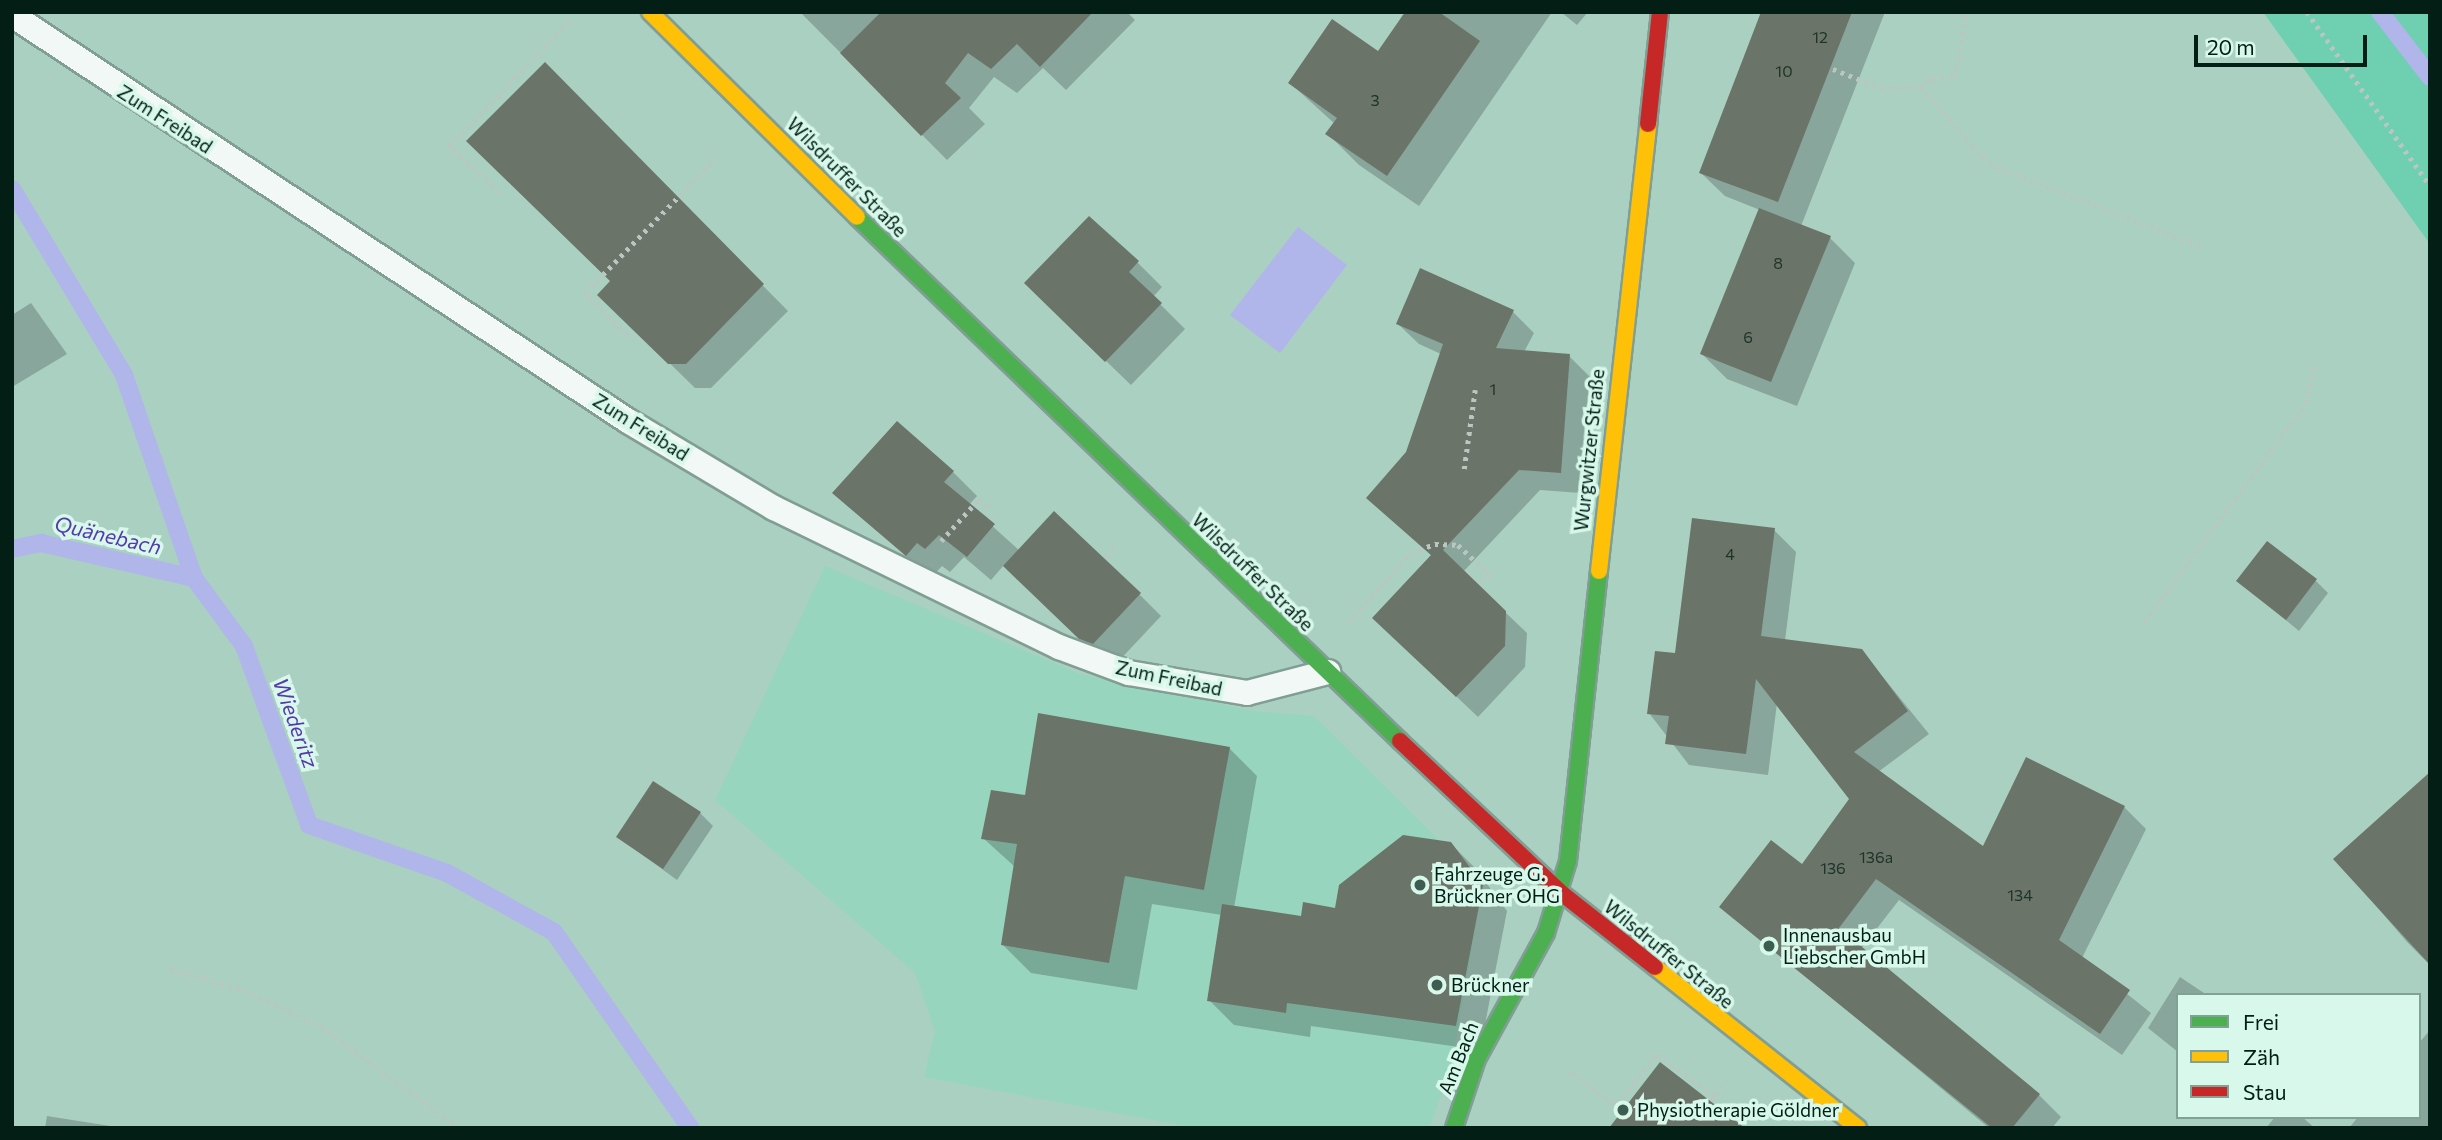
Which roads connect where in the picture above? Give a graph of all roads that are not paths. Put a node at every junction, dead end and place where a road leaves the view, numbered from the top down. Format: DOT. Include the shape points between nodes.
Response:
graph roads {
  1 [pos="650,12"];
  2 [pos="1660,12"];
  3 [pos="12,15"];
  4 [pos="1328,672"];
  5 [pos="1560,892"];
  6 [pos="1454,1128"];
  7 [pos="1858,1128"];
  1 -- 4 [label="main road, Wilsdruffer Straße"];
  2 -- 5 [label="main road, Wurgwitzer Straße" via="1577,802"];
  3 -- 4 [label="lane, Zum Freibad" via="628,421 774,508 987,613 1129,673 1225,691 1269,691"];
  4 -- 5 [label="main road, Wilsdruffer Straße"];
  5 -- 6 [label="main road, Am Bach" via="1546,933 1477,1059"];
  5 -- 7 [label="main road, Wilsdruffer Straße"];
}
